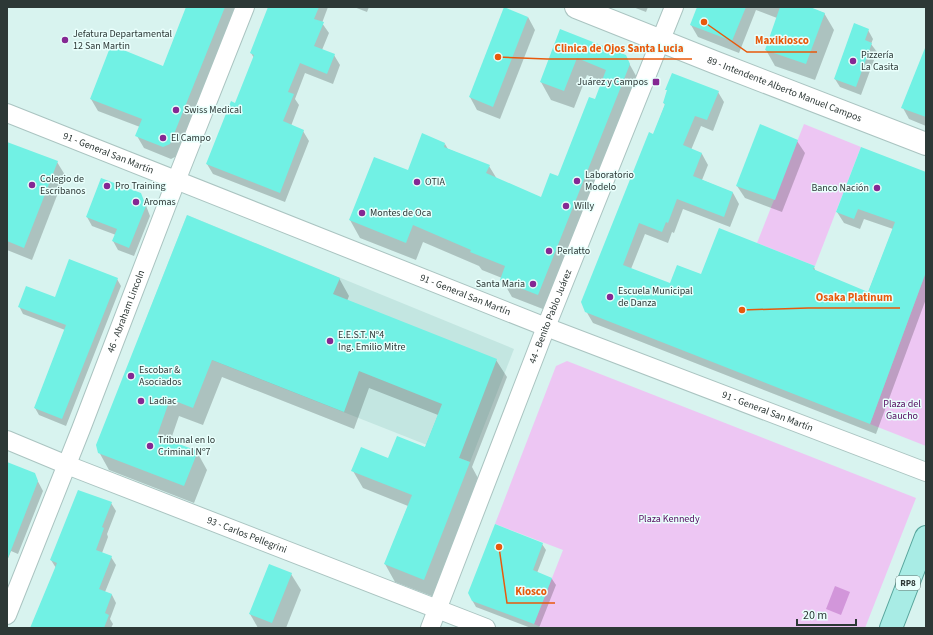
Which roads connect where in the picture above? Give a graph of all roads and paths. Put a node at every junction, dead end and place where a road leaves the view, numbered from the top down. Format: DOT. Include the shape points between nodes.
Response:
graph roads {
  1 [pos="245,7"];
  2 [pos="576,7"];
  3 [pos="674,7"];
  4 [pos="660,40"];
  5 [pos="7,114"];
  6 [pos="926,144"];
  7 [pos="176,181"];
  8 [pos="546,327"];
  9 [pos="7,440"];
  10 [pos="67,465"];
  11 [pos="926,472"];
  12 [pos="926,537"];
  13 [pos="438,609"];
  14 [pos="7,615"];
  15 [pos="430,628"];
  16 [pos="486,628"];
  17 [pos="891,628"];
  1 -- 7 [label="street, 46 - Abraham Lincoln"];
  2 -- 4 [label="street, 89 - Intendente Alberto Manuel Campos"];
  3 -- 4 [label="street, 44 - Benito Pablo Juárez"];
  4 -- 6 [label="street, 89 - Intendente Alberto Manuel Campos"];
  4 -- 8 [label="street, 44 - Benito Pablo Juárez"];
  5 -- 7 [label="street, 91 - General San Martín"];
  7 -- 8 [label="street, 91 - General San Martín"];
  7 -- 10 [label="street, 46 - Abraham Lincoln"];
  8 -- 11 [label="street, 91 - General San Martín"];
  8 -- 13 [label="street, 44 - Benito Pablo Juárez"];
  9 -- 10 [label="street, 93 - Carlos Pellegrini"];
  10 -- 13 [label="street, 93 - Carlos Pellegrini"];
  10 -- 14 [label="street, 46 - Abraham Lincoln"];
  12 -- 17 [label="main road, RP8"];
  13 -- 15 [label="street, 44 - Benito Pablo Juárez"];
  13 -- 16 [label="street, 93 - Carlos Pellegrini"];
}
